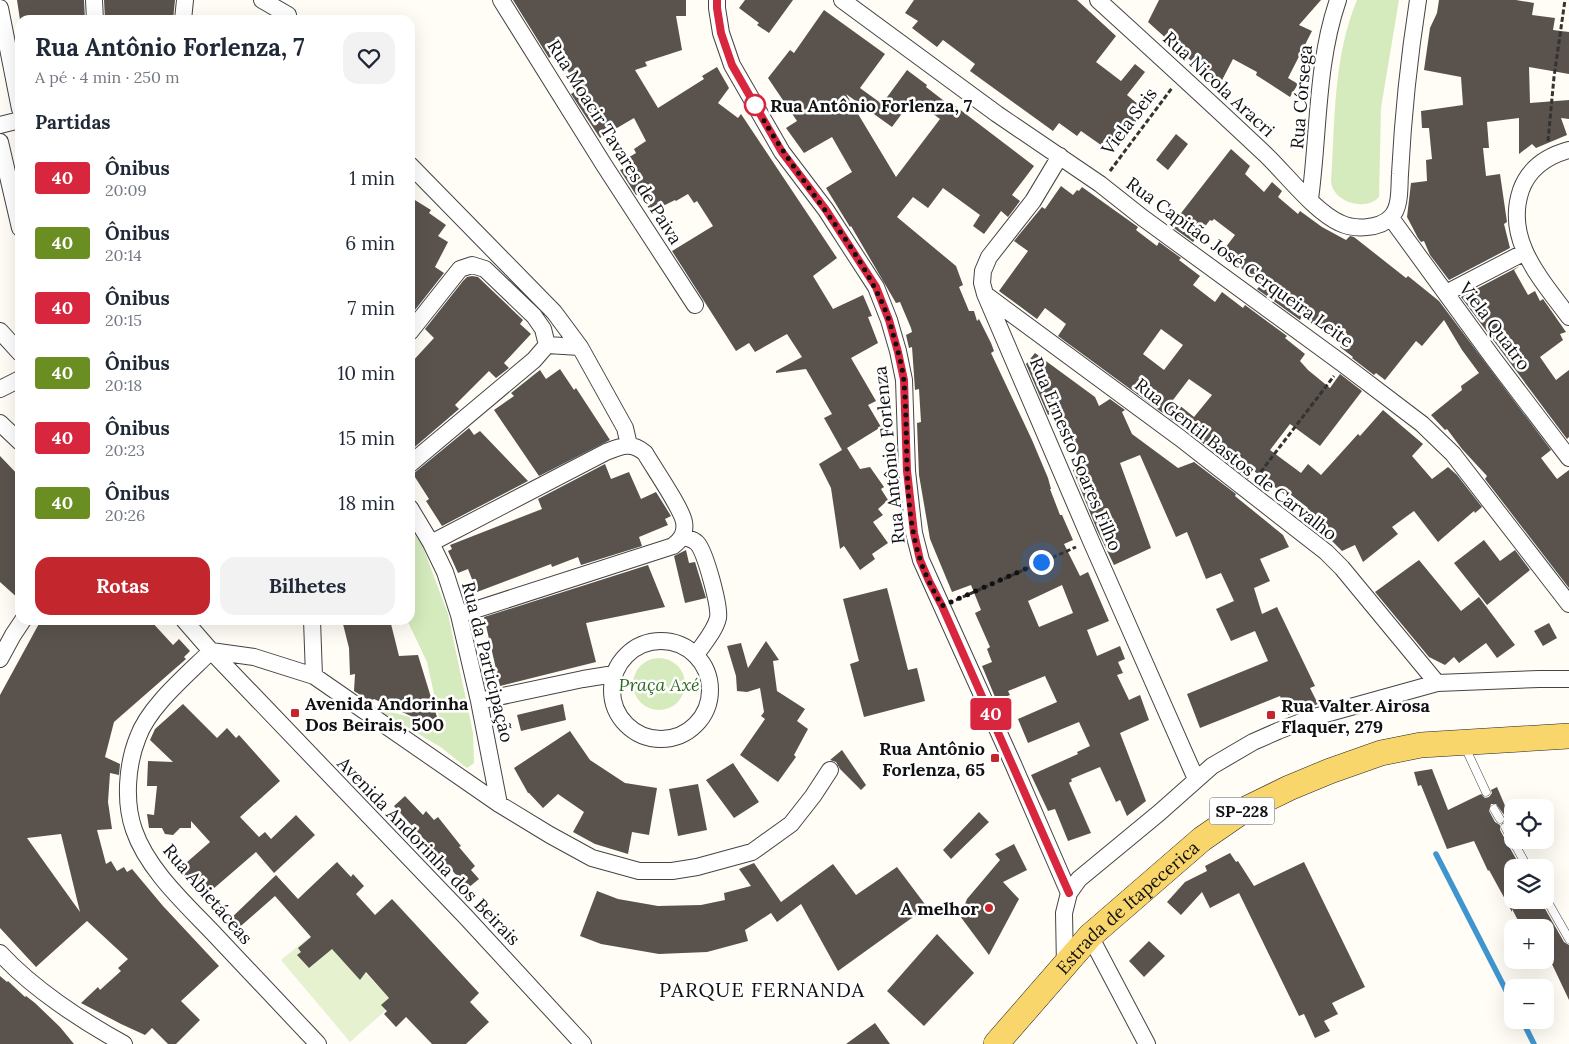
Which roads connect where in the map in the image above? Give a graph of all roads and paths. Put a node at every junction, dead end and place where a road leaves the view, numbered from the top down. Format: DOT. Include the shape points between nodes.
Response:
graph roads {
  1 [pos="94,0"];
  2 [pos="185,0"];
  3 [pos="262,0"];
  4 [pos="501,0"];
  5 [pos="717,0"];
  6 [pos="842,0"];
  7 [pos="1098,0"];
  8 [pos="1338,0"];
  9 [pos="1418,0"];
  10 [pos="1564,0"];
  11 [pos="0,8"];
  12 [pos="95,15"];
  13 [pos="184,15"];
  14 [pos="288,15"];
  15 [pos="1181,76"];
  16 [pos="15,84"];
  17 [pos="15,121"];
  18 [pos="0,125"];
  19 [pos="0,142"];
  20 [pos="1569,150"];
  21 [pos="1060,156"];
  22 [pos="1548,157"];
  23 [pos="415,170"];
  24 [pos="1100,184"];
  25 [pos="1310,199"];
  26 [pos="15,206"];
  27 [pos="1391,218"];
  28 [pos="1525,252"];
  29 [pos="1446,293"];
  30 [pos="985,294"];
  31 [pos="695,305"];
  32 [pos="1569,317"];
  33 [pos="415,326"];
  34 [pos="0,331"];
  35 [pos="547,345"];
  36 [pos="580,347"];
  37 [pos="15,348"];
  38 [pos="1343,364"];
  39 [pos="15,382"];
  40 [pos="0,389"];
  41 [pos="0,423"];
  42 [pos="15,437"];
  43 [pos="629,445"];
  44 [pos="1569,458"];
  45 [pos="415,460"];
  46 [pos="1247,491"];
  47 [pos="415,516"];
  48 [pos="682,536"];
  49 [pos="1091,541"];
  50 [pos="431,543"];
  51 [pos="1569,604"];
  52 [pos="942,606"];
  53 [pos="459,615"];
  54 [pos="20,625"];
  55 [pos="188,625"];
  56 [pos="312,625"];
  57 [pos="211,651"];
  58 [pos="696,655"];
  59 [pos="0,659"];
  60 [pos="614,674"];
  61 [pos="314,676"];
  62 [pos="1569,679"];
  63 [pos="1437,684"];
  64 [pos="479,701"];
  65 [pos="1569,736"];
  66 [pos="1464,742"];
  67 [pos="830,770"];
  68 [pos="1196,779"];
  69 [pos="1486,792"];
  70 [pos="499,804"];
  71 [pos="1494,809"];
  72 [pos="1523,859"];
  73 [pos="1069,893"];
  74 [pos="1552,909"];
  75 [pos="1090,936"];
  76 [pos="1569,939"];
  77 [pos="0,953"];
  78 [pos="1065,966"];
  79 [pos="124,1044"];
  80 [pos="318,1044"];
  81 [pos="583,1044"];
  82 [pos="996,1044"];
  83 [pos="1147,1044"];
  1 -- 12 [label="street"];
  2 -- 13 [label="street"];
  3 -- 14 [label="street"];
  4 -- 31 [label="street, Rua Moacir Tavares de Paiva"];
  5 -- 52 [label="street, Rua Antônio Forlenza" via="721,33 732,65 782,152 826,210 876,287 889,320 904,380 907,471 914,533 920,560"];
  6 -- 21 [label="street, Rua Capitão José Cerqueira Leite" via="997,114"];
  7 -- 15 [label="street, Rua Nicola Aracri"];
  8 -- 25 [label="street, Rua Córsega" via="1323,58"];
  9 -- 27 [label="street" via="1403,122 1399,196"];
  10 -- 22 [label="path"];
  11 -- 16 [label="street"];
  15 -- 24 [label="path, Viela Seis"];
  15 -- 25 [label="street, Rua Nicola Aracri"];
  17 -- 18 [label="street"];
  19 -- 26 [label="street"];
  20 -- 22 [label="street"];
  21 -- 24 [label="street, Rua Capitão José Cerqueira Leite"];
  21 -- 30 [label="street, Rua Ernesto Soares Filho" via="1032,201 989,257 982,283"];
  22 -- 28 [label="street" via="1529,174 1517,204 1517,230"];
  23 -- 36 [label="street" via="554,312"];
  24 -- 38 [label="street, Rua Capitão José Cerqueira Leite"];
  25 -- 27 [label="street, Rua Nicola Aracri" via="1327,215 1350,227 1380,224"];
  27 -- 29 [label="street, Viela Quatro"];
  28 -- 29 [label="street"];
  28 -- 32 [label="street" via="1534,270"];
  29 -- 44 [label="street, Viela Quatro"];
  30 -- 46 [label="street, Rua Gentil Bastos de Carvalho"];
  30 -- 49 [label="street, Rua Ernesto Soares Filho"];
  33 -- 35 [label="street" via="460,269 472,265 485,269 534,316 543,329"];
  34 -- 37 [label="street"];
  35 -- 36 [label="street"];
  35 -- 45 [label="street" via="534,360"];
  36 -- 43 [label="street" via="625,428"];
  38 -- 46 [label="path"];
  38 -- 51 [label="street, Rua Capitão José Cerqueira Leite" via="1439,439"];
  39 -- 40 [label="street"];
  41 -- 42 [label="street"];
  43 -- 48 [label="street" via="638,447 645,454 682,515"];
  43 -- 50 [label="street" via="606,452"];
  46 -- 63 [label="street, Rua Gentil Bastos de Carvalho" via="1342,568"];
  47 -- 50 [label="street, Rua da Participação"];
  48 -- 53 [label="street" via="673,546 662,550"];
  48 -- 58 [label="street" via="697,543 701,550 718,610 715,625"];
  49 -- 52 [label="path"];
  49 -- 68 [label="street, Rua Ernesto Soares Filho"];
  50 -- 53 [label="street, Rua da Participação" via="445,572"];
  52 -- 73 [label="street, Rua Antônio Forlenza"];
  53 -- 64 [label="street, Rua da Participação"];
  54 -- 59 [label="street"];
  55 -- 57 [label="street, Avenida Andorinha dos Beirais"];
  56 -- 61 [label="street"];
  57 -- 61 [label="street" via="254,656"];
  57 -- 80 [label="street, Rua Abietáceas" via="165,697 148,717 138,736 128,791 130,816 153,866"];
  57 -- 81 [label="street, Avenida Andorinha dos Beirais"];
  58 -- 60 [label="street" via="674,643 649,642 634,649"];
  58 -- 60 [label="street" via="710,683 709,699 703,714 680,735 648,737 622,720 614,706"];
  60 -- 64 [label="street"];
  61 -- 70 [label="street"];
  62 -- 63 [label="street"];
  63 -- 68 [label="street" via="1311,718 1253,742"];
  64 -- 70 [label="street, Rua da Participação"];
  65 -- 66 [label="main road, Estrada de Itapecerica / SP-228"];
  66 -- 69 [label="lane"];
  66 -- 75 [label="main road, Estrada de Itapecerica / SP-228" via="1421,744 1381,753 1313,778 1244,810 1202,839"];
  67 -- 70 [label="street" via="791,824 752,852 672,871 639,871 592,858"];
  68 -- 73 [label="street" via="1079,879"];
  71 -- 72 [label="lane"];
  73 -- 78 [label="street" via="1064,913"];
  74 -- 76 [label="lane"];
  75 -- 78 [label="main road, Estrada de Itapecerica / SP-228"];
  75 -- 83 [label="street"];
  77 -- 79 [label="street" via="40,989"];
  78 -- 82 [label="main road, Estrada de Itapecerica / SP-228"];
}
